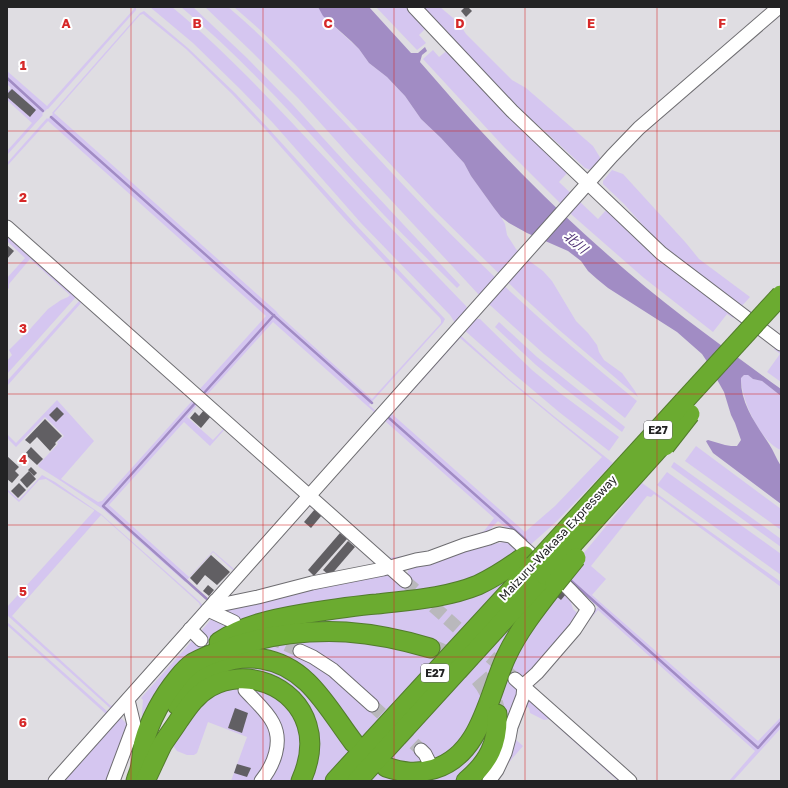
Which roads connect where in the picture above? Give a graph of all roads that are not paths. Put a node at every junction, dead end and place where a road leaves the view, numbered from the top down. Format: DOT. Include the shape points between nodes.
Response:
graph roads {
  1 [pos="414,7"];
  2 [pos="779,7"];
  3 [pos="585,186"];
  4 [pos="7,226"];
  5 [pos="781,295"];
  6 [pos="781,314"];
  7 [pos="781,344"];
  8 [pos="309,496"];
  9 [pos="389,567"];
  10 [pos="540,570"];
  11 [pos="405,581"];
  12 [pos="211,606"];
  13 [pos="234,622"];
  14 [pos="190,629"];
  15 [pos="201,640"];
  16 [pos="430,648"];
  17 [pos="300,651"];
  18 [pos="192,664"];
  19 [pos="519,683"];
  20 [pos="245,690"];
  21 [pos="128,700"];
  22 [pos="372,705"];
  23 [pos="497,714"];
  24 [pos="354,743"];
  25 [pos="162,745"];
  26 [pos="421,750"];
  27 [pos="430,764"];
  28 [pos="386,767"];
  29 [pos="55,781"];
  30 [pos="113,781"];
  31 [pos="136,781"];
  32 [pos="145,781"];
  33 [pos="261,781"];
  34 [pos="301,781"];
  35 [pos="335,781"];
  36 [pos="357,781"];
  37 [pos="466,781"];
  38 [pos="489,781"];
  39 [pos="630,781"];
  1 -- 3 [label="street"];
  2 -- 3 [label="street" via="639,128"];
  3 -- 7 [label="street" via="661,253"];
  3 -- 8 [label="street"];
  4 -- 8 [label="street"];
  5 -- 10 [label="highway, bridge" via="711,372 675,400 554,529"];
  6 -- 10 [label="highway, bridge" via="690,414"];
  8 -- 9 [label="street"];
  8 -- 12 [label="street"];
  9 -- 11 [label="street"];
  9 -- 12 [label="street"];
  9 -- 19 [label="street" via="429,558 499,534 511,536 570,589 588,609 575,629 537,673"];
  10 -- 18 [label="highway" via="511,566 473,587 430,598 275,619 230,635"];
  10 -- 28 [label="highway" via="527,621 499,673 472,740 454,760 438,768 409,773"];
  10 -- 35 [label="highway, Maizuru-Wakasa Expressway / E27"];
  10 -- 36 [label="highway, Maizuru-Wakasa Expressway / E27"];
  12 -- 13 [label="street"];
  12 -- 14 [label="street"];
  14 -- 15 [label="street"];
  14 -- 21 [label="street"];
  16 -- 18 [label="highway" via="374,635 314,632 235,645"];
  17 -- 22 [label="street" via="329,666"];
  18 -- 31 [label="highway" via="170,689 156,712 144,742"];
  19 -- 38 [label="street" via="523,696 511,727 505,753"];
  19 -- 39 [label="street"];
  20 -- 33 [label="street" via="268,715 277,734 275,754"];
  21 -- 29 [label="street"];
  21 -- 30 [label="street" via="134,725"];
  23 -- 37 [label="highway" via="493,747 486,761"];
  24 -- 25 [label="highway" via="305,679 277,662 246,658 234,659 214,667 190,686 180,699"];
  25 -- 32 [label="highway"];
  25 -- 34 [label="highway" via="190,705 210,687 236,679 259,680 273,685 289,696 304,717 309,750 307,766"];
  26 -- 27 [label="street"];
}
